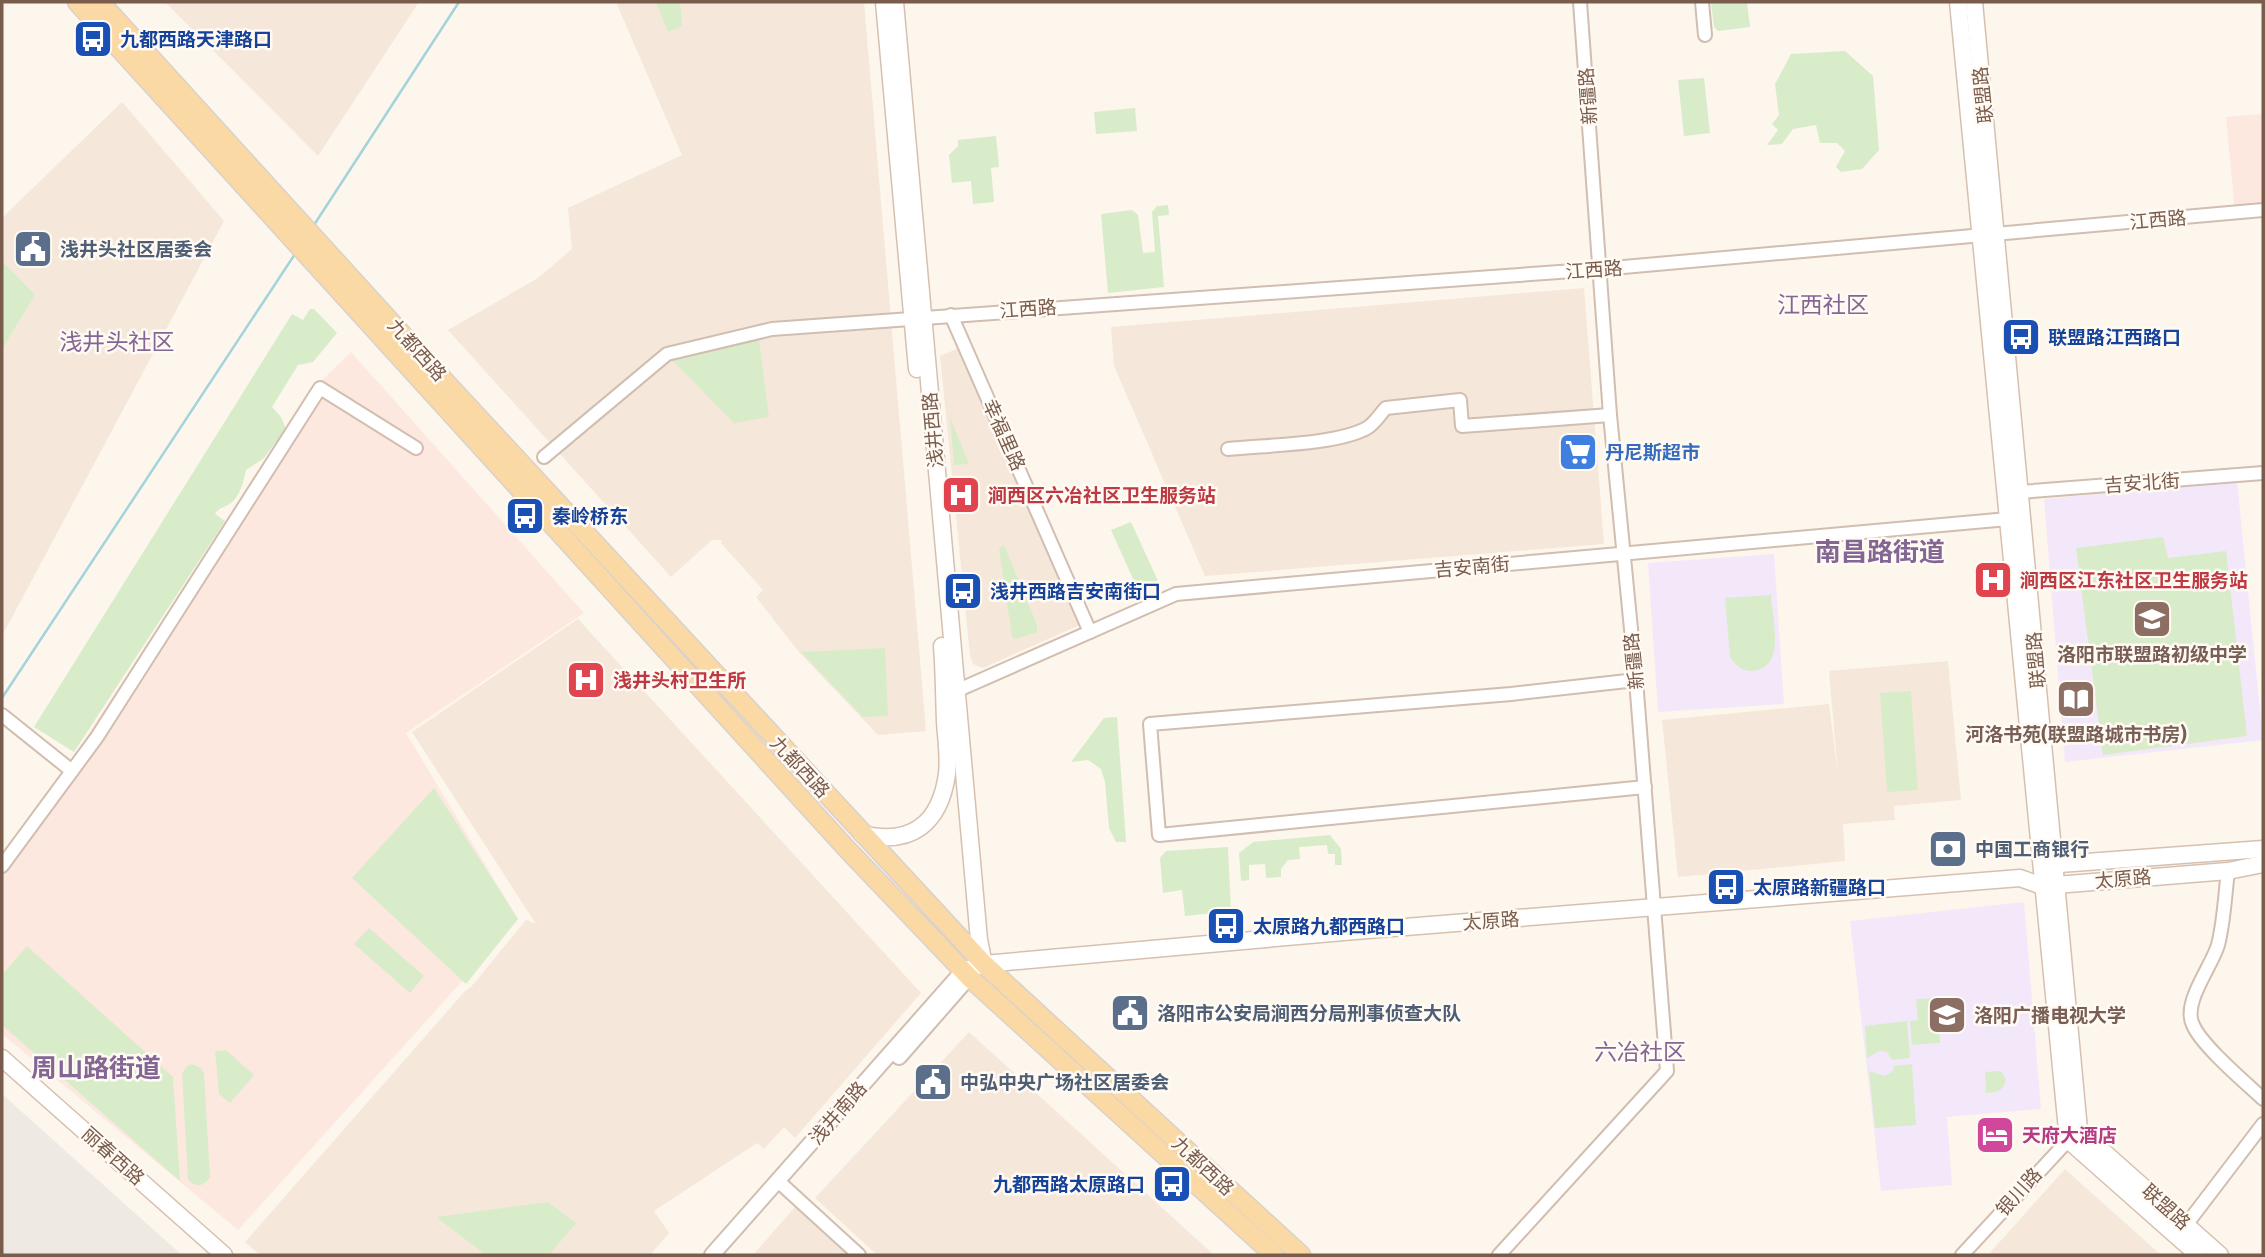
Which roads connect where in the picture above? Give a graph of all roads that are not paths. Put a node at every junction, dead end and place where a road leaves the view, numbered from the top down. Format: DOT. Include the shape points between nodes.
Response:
graph roads {
  1 [pos="76,2"];
  2 [pos="100,2"];
  3 [pos="111,2"];
  4 [pos="884,2"];
  5 [pos="895,2"];
  6 [pos="1580,2"];
  7 [pos="1702,2"];
  8 [pos="1958,2"];
  9 [pos="1974,2"];
  10 [pos="125,31"];
  11 [pos="1705,36"];
  12 [pos="2263,210"];
  13 [pos="1989,234"];
  14 [pos="321,259"];
  15 [pos="1601,270"];
  16 [pos="951,314"];
  17 [pos="918,317"];
  18 [pos="1610,415"];
  19 [pos="416,448"];
  20 [pos="1228,449"];
  21 [pos="544,457"];
  22 [pos="2263,473"];
  23 [pos="2020,492"];
  24 [pos="2008,519"];
  25 [pos="1623,553"];
  26 [pos="1090,632"];
  27 [pos="1636,680"];
  28 [pos="956,691"];
  29 [pos="2,715"];
  30 [pos="72,771"];
  31 [pos="1645,788"];
  32 [pos="862,834"];
  33 [pos="2263,843"];
  34 [pos="2263,849"];
  35 [pos="2223,850"];
  36 [pos="2263,864"];
  37 [pos="2048,865"];
  38 [pos="2,866"];
  39 [pos="2228,870"];
  40 [pos="2263,871"];
  41 [pos="2020,878"];
  42 [pos="2049,885"];
  43 [pos="1655,909"];
  44 [pos="984,964"];
  45 [pos="966,974"];
  46 [pos="2,1058"];
  47 [pos="2,1071"];
  48 [pos="2263,1099"];
  49 [pos="2263,1124"];
  50 [pos="2073,1135"];
  51 [pos="782,1184"];
  52 [pos="2186,1225"];
  53 [pos="211,1255"];
  54 [pos="224,1255"];
  55 [pos="712,1255"];
  56 [pos="724,1255"];
  57 [pos="859,1255"];
  58 [pos="1274,1255"];
  59 [pos="1301,1255"];
  60 [pos="1499,1255"];
  61 [pos="1962,1255"];
  62 [pos="2198,1255"];
  63 [pos="2220,1255"];
  1 -- 14 [label="main road" via="273,220"];
  2 -- 10 [label="main road"];
  3 -- 10 [label="main road"];
  4 -- 17 [label="main road, 浅井西路"];
  5 -- 17 [label="main road, 浅井西路"];
  6 -- 15 [label="street, 新疆路"];
  7 -- 11 [label="street"];
  8 -- 13 [label="main road, 联盟路"];
  9 -- 13 [label="main road, 联盟路"];
  10 -- 14 [label="main road" via="282,203"];
  12 -- 13 [label="street, 江西路"];
  13 -- 15 [label="street, 江西路"];
  13 -- 23 [label="main road, 联盟路"];
  13 -- 24 [label="main road, 联盟路"];
  14 -- 32 [label="main road, 九都西路"];
  14 -- 45 [label="main road, 九都西路" via="846,848"];
  15 -- 16 [label="street, 江西路"];
  15 -- 18 [label="street, 新疆路"];
  16 -- 17 [label="street, 江西路"];
  16 -- 26 [label="street, 幸福里路"];
  17 -- 21 [label="street, 江西路" via="772,329 667,354"];
  17 -- 28 [label="main road, 浅井西路"];
  17 -- 32 [label="main road, 浅井西路" via="947,772 941,800 930,821 912,834"];
  18 -- 20 [label="street" via="1462,426 1460,400 1386,408 1370,426 1330,439"];
  18 -- 25 [label="street, 新疆路"];
  19 -- 30 [label="street" via="320,388"];
  22 -- 23 [label="street, 吉安北街"];
  23 -- 37 [label="main road, 联盟路"];
  24 -- 25 [label="street, 吉安南街"];
  24 -- 37 [label="main road, 联盟路"];
  25 -- 26 [label="street, 吉安南街" via="1176,594"];
  25 -- 27 [label="street, 新疆路"];
  26 -- 28 [label="street, 吉安南街"];
  27 -- 31 [label="street, 新疆路"];
  27 -- 31 [label="street" via="1150,724 1159,835"];
  28 -- 44 [label="main road, 浅井西路"];
  29 -- 30 [label="street"];
  30 -- 38 [label="street"];
  31 -- 43 [label="street, 新疆路"];
  32 -- 44 [label="main road, 九都西路"];
  33 -- 35 [label="street, 太原路"];
  34 -- 35 [label="main road, 太原路"];
  35 -- 37 [label="main road, 太原路"];
  36 -- 39 [label="main road, 太原路"];
  37 -- 41 [label="main road, 太原路"];
  37 -- 42 [label="main road, 联盟路"];
  39 -- 40 [label="street, 太原路"];
  39 -- 42 [label="main road, 太原路"];
  39 -- 48 [label="street" via="2218,945 2189,1016 2193,1028 2214,1052"];
  41 -- 42 [label="main road, 太原路"];
  41 -- 43 [label="main road, 太原路"];
  42 -- 50 [label="main road, 联盟路"];
  43 -- 44 [label="main road, 太原路"];
  43 -- 60 [label="street, 新疆路" via="1667,1070"];
  44 -- 45 [label="main road, 太原路"];
  44 -- 59 [label="main road, 九都西路"];
  45 -- 51 [label="street, 浅井南路"];
  45 -- 58 [label="main road, 九都西路"];
  46 -- 54 [label="main road, 丽春西路"];
  47 -- 53 [label="main road, 丽春西路"];
  49 -- 52 [label="street"];
  50 -- 52 [label="main road, 联盟路"];
  50 -- 61 [label="street, 银川路"];
  50 -- 62 [label="main road, 联盟路"];
  51 -- 55 [label="street, 浅井南路"];
  51 -- 56 [label="street, 浅井南路"];
  51 -- 57 [label="street"];
  52 -- 63 [label="main road, 联盟路"];
}
